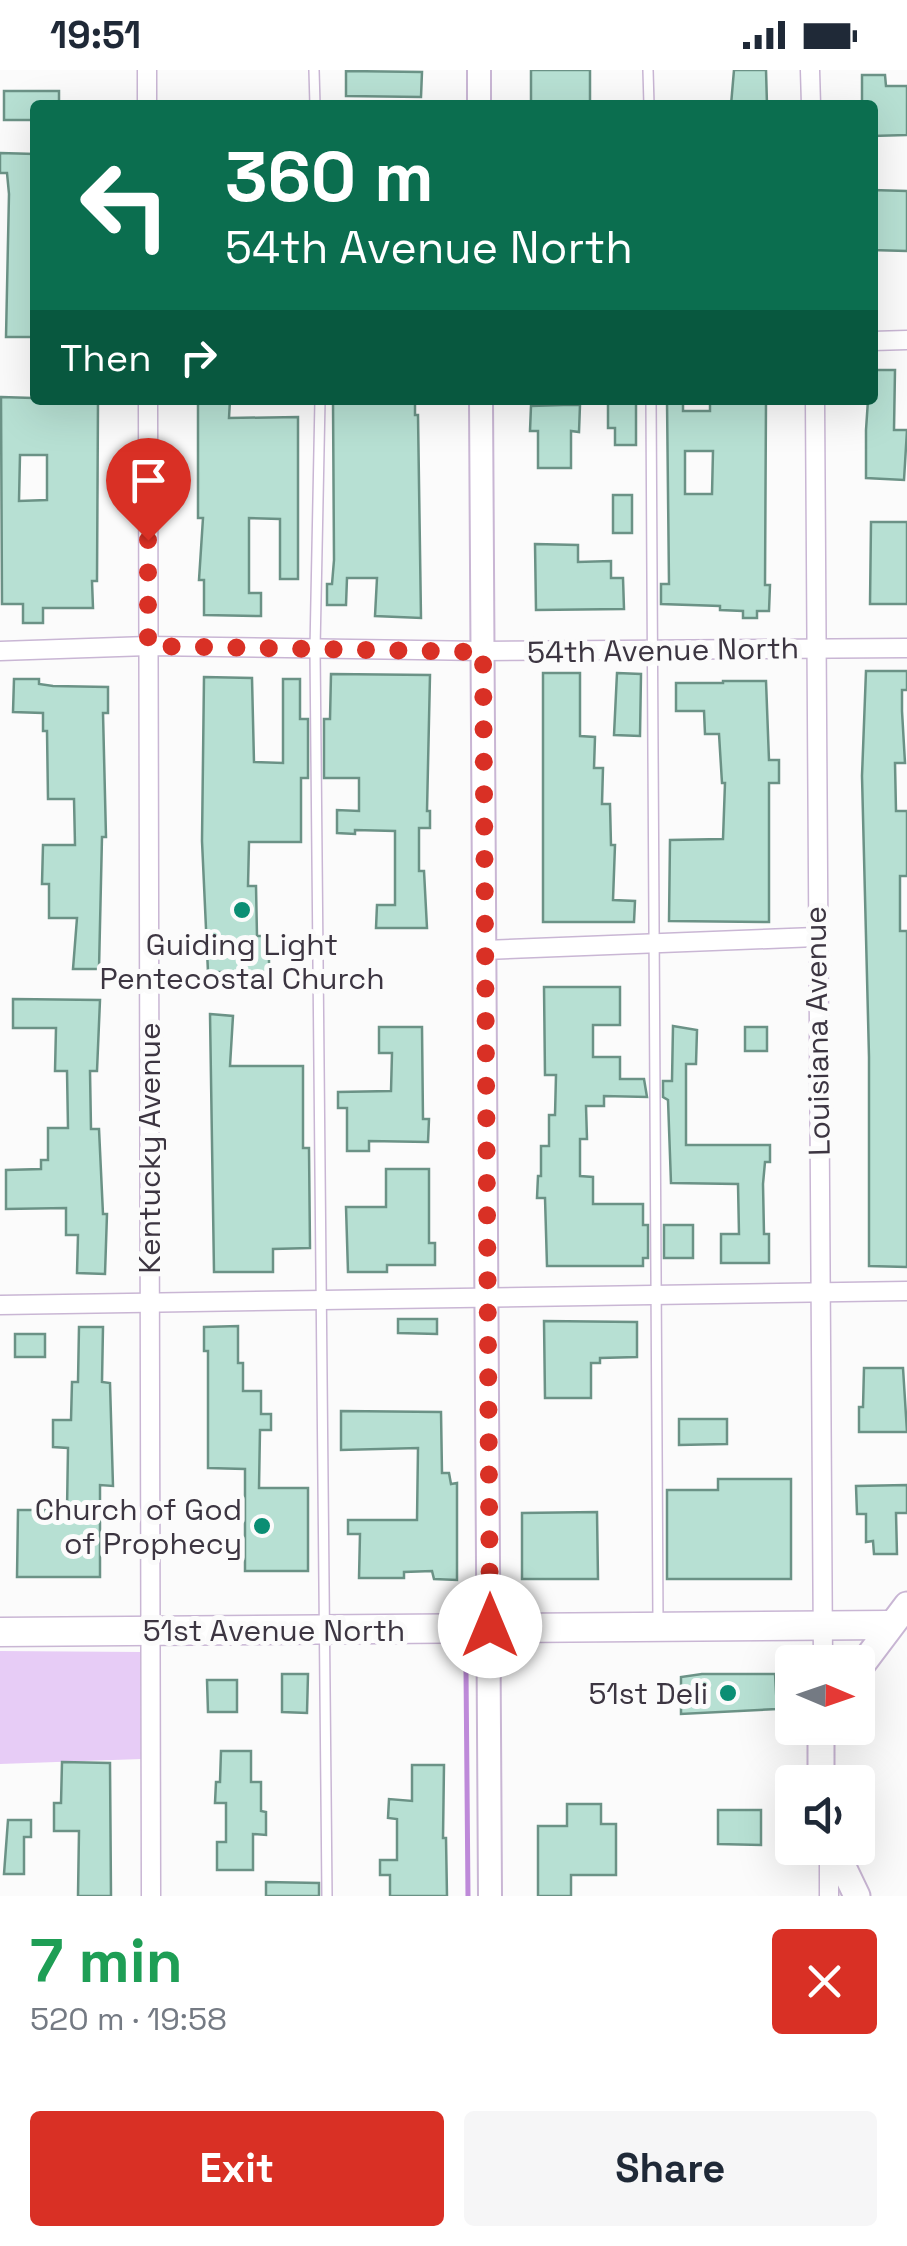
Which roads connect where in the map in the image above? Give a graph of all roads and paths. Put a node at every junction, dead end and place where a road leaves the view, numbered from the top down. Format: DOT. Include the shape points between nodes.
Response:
graph roads {
  1 [pos="147,70"];
  2 [pos="314,70"];
  3 [pos="479,70"];
  4 [pos="648,70"];
  5 [pos="810,70"];
  6 [pos="147,100"];
  7 [pos="315,100"];
  8 [pos="479,100"];
  9 [pos="648,100"];
  10 [pos="811,100"];
  11 [pos="878,340"];
  12 [pos="907,340"];
  13 [pos="148,405"];
  14 [pos="320,405"];
  15 [pos="482,405"];
  16 [pos="651,405"];
  17 [pos="814,405"];
  18 [pos="148,646"];
  19 [pos="816,648"];
  20 [pos="907,648"];
  21 [pos="316,649"];
  22 [pos="652,650"];
  23 [pos="0,652"];
  24 [pos="483,652"];
  25 [pos="816,937"];
  26 [pos="654,943"];
  27 [pos="486,950"];
  28 [pos="907,1291"];
  29 [pos="820,1292"];
  30 [pos="656,1295"];
  31 [pos="488,1297"];
  32 [pos="320,1300"];
  33 [pos="150,1303"];
  34 [pos="0,1305"];
  35 [pos="901,1619"];
  36 [pos="824,1625"];
  37 [pos="490,1626"];
  38 [pos="658,1626"];
  39 [pos="150,1630"];
  40 [pos="326,1631"];
  41 [pos="0,1632"];
  42 [pos="823,1645"];
  43 [pos="875,1650"];
  44 [pos="830,1865"];
  45 [pos="840,1865"];
  46 [pos="151,1896"];
  47 [pos="327,1896"];
  48 [pos="490,1896"];
  49 [pos="829,1896"];
  50 [pos="857,1896"];
  1 -- 6 [label="street"];
  2 -- 7 [label="lane"];
  3 -- 8 [label="street"];
  4 -- 9 [label="lane"];
  5 -- 10 [label="street"];
  11 -- 12 [label="street"];
  13 -- 18 [label="street, Kentucky Avenue"];
  14 -- 21 [label="lane"];
  15 -- 24 [label="street"];
  16 -- 22 [label="lane"];
  17 -- 19 [label="street, Louisiana Avenue"];
  18 -- 21 [label="street, 54th Avenue North"];
  18 -- 23 [label="street, 54th Avenue North"];
  18 -- 33 [label="street, Kentucky Avenue"];
  19 -- 20 [label="street, 54th Avenue North"];
  19 -- 22 [label="street, 54th Avenue North"];
  19 -- 25 [label="street, Louisiana Avenue"];
  21 -- 24 [label="street, 54th Avenue North"];
  21 -- 32 [label="lane"];
  22 -- 24 [label="street, 54th Avenue North"];
  22 -- 26 [label="lane"];
  24 -- 27 [label="street"];
  25 -- 26 [label="street"];
  25 -- 29 [label="street, Louisiana Avenue"];
  26 -- 27 [label="street"];
  26 -- 30 [label="lane"];
  27 -- 31 [label="street"];
  28 -- 29 [label="street"];
  29 -- 30 [label="street"];
  29 -- 36 [label="street, Louisiana Avenue"];
  30 -- 31 [label="street"];
  30 -- 38 [label="lane"];
  31 -- 32 [label="street"];
  31 -- 37 [label="street"];
  32 -- 33 [label="street"];
  32 -- 40 [label="lane"];
  33 -- 34 [label="street"];
  33 -- 39 [label="street, Kentucky Avenue"];
  35 -- 36 [label="main road, 51st Avenue North"];
  35 -- 43 [label="main road"];
  36 -- 38 [label="main road, 51st Avenue North"];
  36 -- 42 [label="street, Louisiana Avenue"];
  37 -- 38 [label="main road, 51st Avenue North"];
  37 -- 40 [label="main road, 51st Avenue North"];
  37 -- 48 [label="street"];
  39 -- 40 [label="main road, 51st Avenue North"];
  39 -- 41 [label="main road, 51st Avenue North"];
  39 -- 46 [label="street, Kentucky Avenue"];
  40 -- 47 [label="lane"];
  44 -- 49 [label="street"];
  45 -- 50 [label="main road"];
}
